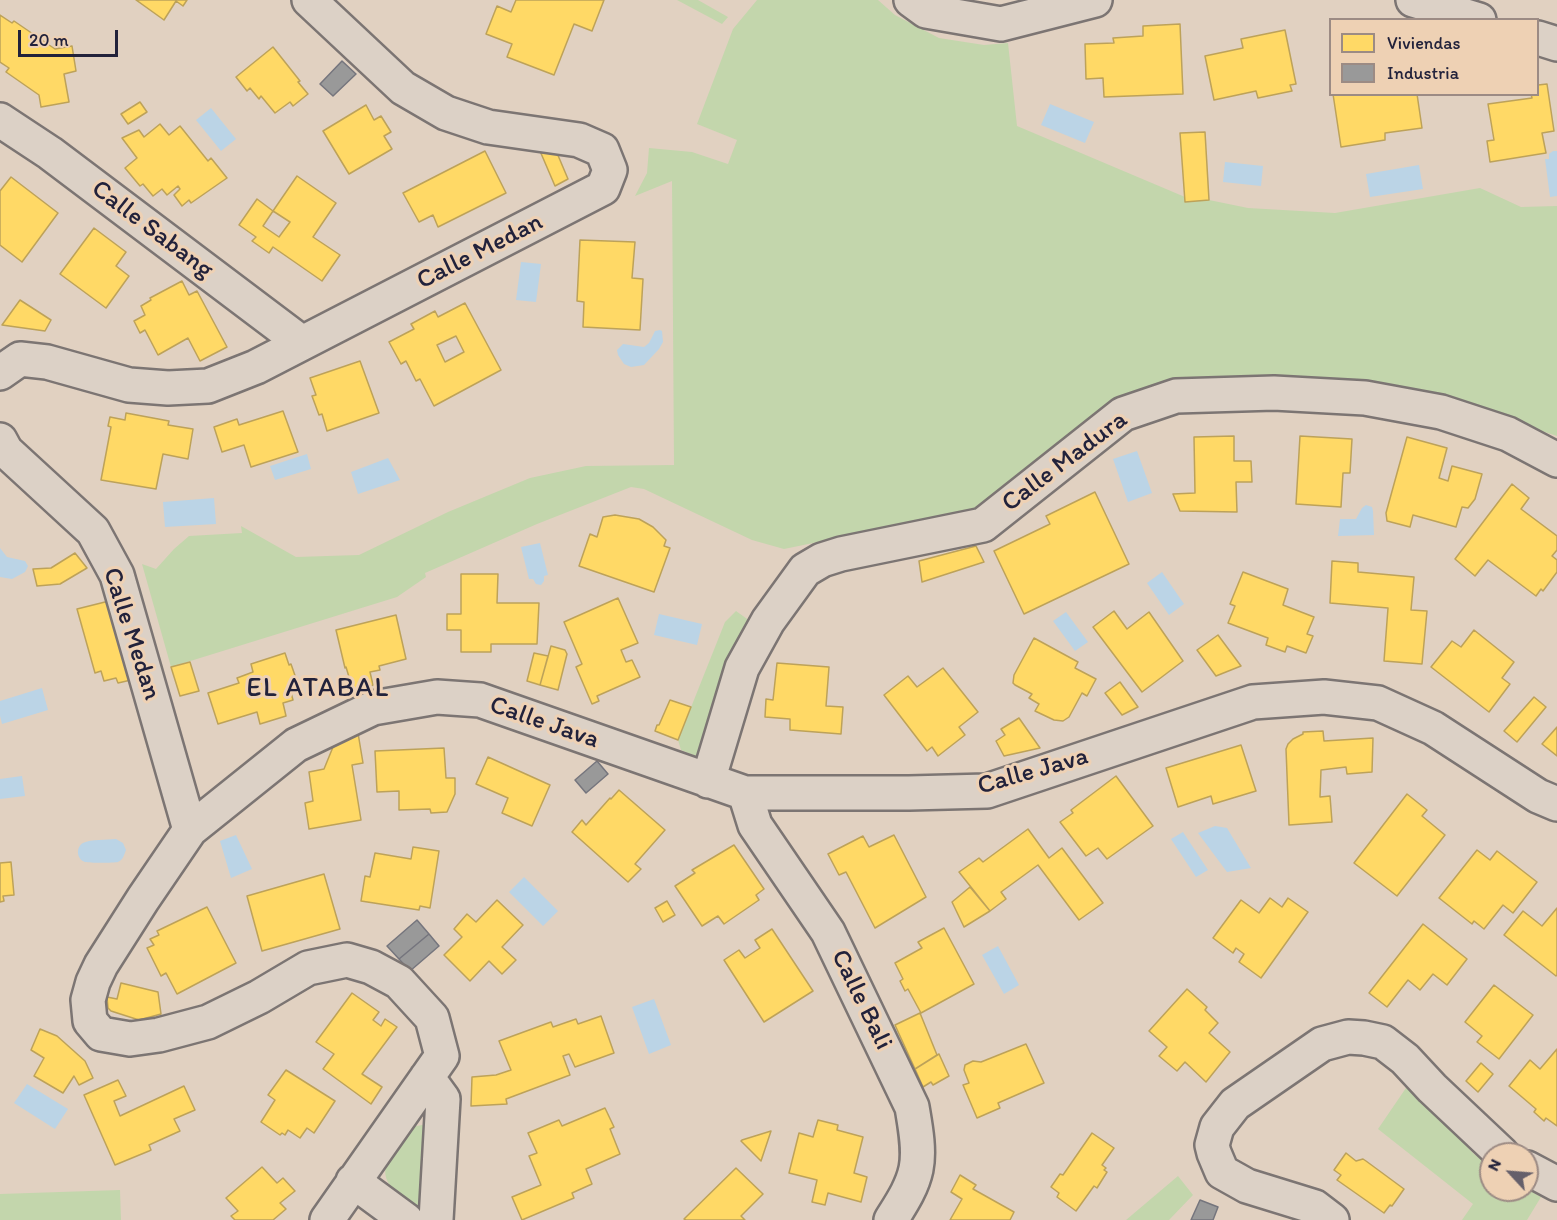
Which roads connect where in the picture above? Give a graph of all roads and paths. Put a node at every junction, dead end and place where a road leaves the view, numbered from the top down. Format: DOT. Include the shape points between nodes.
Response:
graph roads {
  1 [pos="309,0"];
  2 [pos="911,0"];
  3 [pos="1095,0"];
  4 [pos="1413,0"];
  5 [pos="1472,18"];
  6 [pos="1539,38"];
  7 [pos="1557,44"];
  8 [pos="0,120"];
  9 [pos="302,344"];
  10 [pos="0,373"];
  11 [pos="0,440"];
  12 [pos="1557,460"];
  13 [pos="708,782"];
  14 [pos="745,793"];
  15 [pos="1557,804"];
  16 [pos="190,830"];
  17 [pos="427,1077"];
  18 [pos="1489,1142"];
  19 [pos="1539,1174"];
  20 [pos="353,1181"];
  21 [pos="1557,1184"];
  22 [pos="327,1220"];
  23 [pos="406,1220"];
  24 [pos="436,1220"];
  25 [pos="891,1220"];
  26 [pos="1332,1220"];
  1 -- 9 [label="street, Calle Medan" via="403,88 446,113 488,127 579,140 602,150 610,170 603,188"];
  2 -- 3 [label="street" via="926,11 1001,24"];
  4 -- 5 [label="street"];
  6 -- 7 [label="street"];
  8 -- 9 [label="street, Calle Sabang" via="50,153"];
  9 -- 10 [label="street, Calle Medan" via="208,386 129,385 47,362 20,359"];
  11 -- 16 [label="street, Calle Medan" via="6,451 93,531 117,575"];
  12 -- 13 [label="street, Calle Madura" via="1508,434 1441,412 1365,398 1275,393 1176,396 1123,414 983,525 841,554 805,570 768,621 742,668"];
  13 -- 14 [label="street, Calle Java"];
  13 -- 16 [label="street, Calle Java" via="480,700 437,697 373,708 296,745"];
  14 -- 15 [label="street, Calle Java" via="987,791 1253,702 1324,697 1378,703 1433,728 1538,796"];
  14 -- 25 [label="street, Calle Bali" via="755,825 828,932 912,1107 917,1167"];
  16 -- 17 [label="street, Calle Java" via="93,982 88,1000 90,1021 101,1034 130,1039 208,1022 308,968 346,960 371,967 399,982 432,1017 441,1056"];
  17 -- 20 [label="street, Calle Java"];
  17 -- 24 [label="street" via="443,1099"];
  18 -- 26 [label="street" via="1383,1042 1347,1037 1322,1044 1235,1104 1216,1127 1212,1145 1222,1172 1247,1185 1315,1207"];
  19 -- 21 [label="street"];
  20 -- 22 [label="street, Calle Java"];
  20 -- 23 [label="street"];
}
